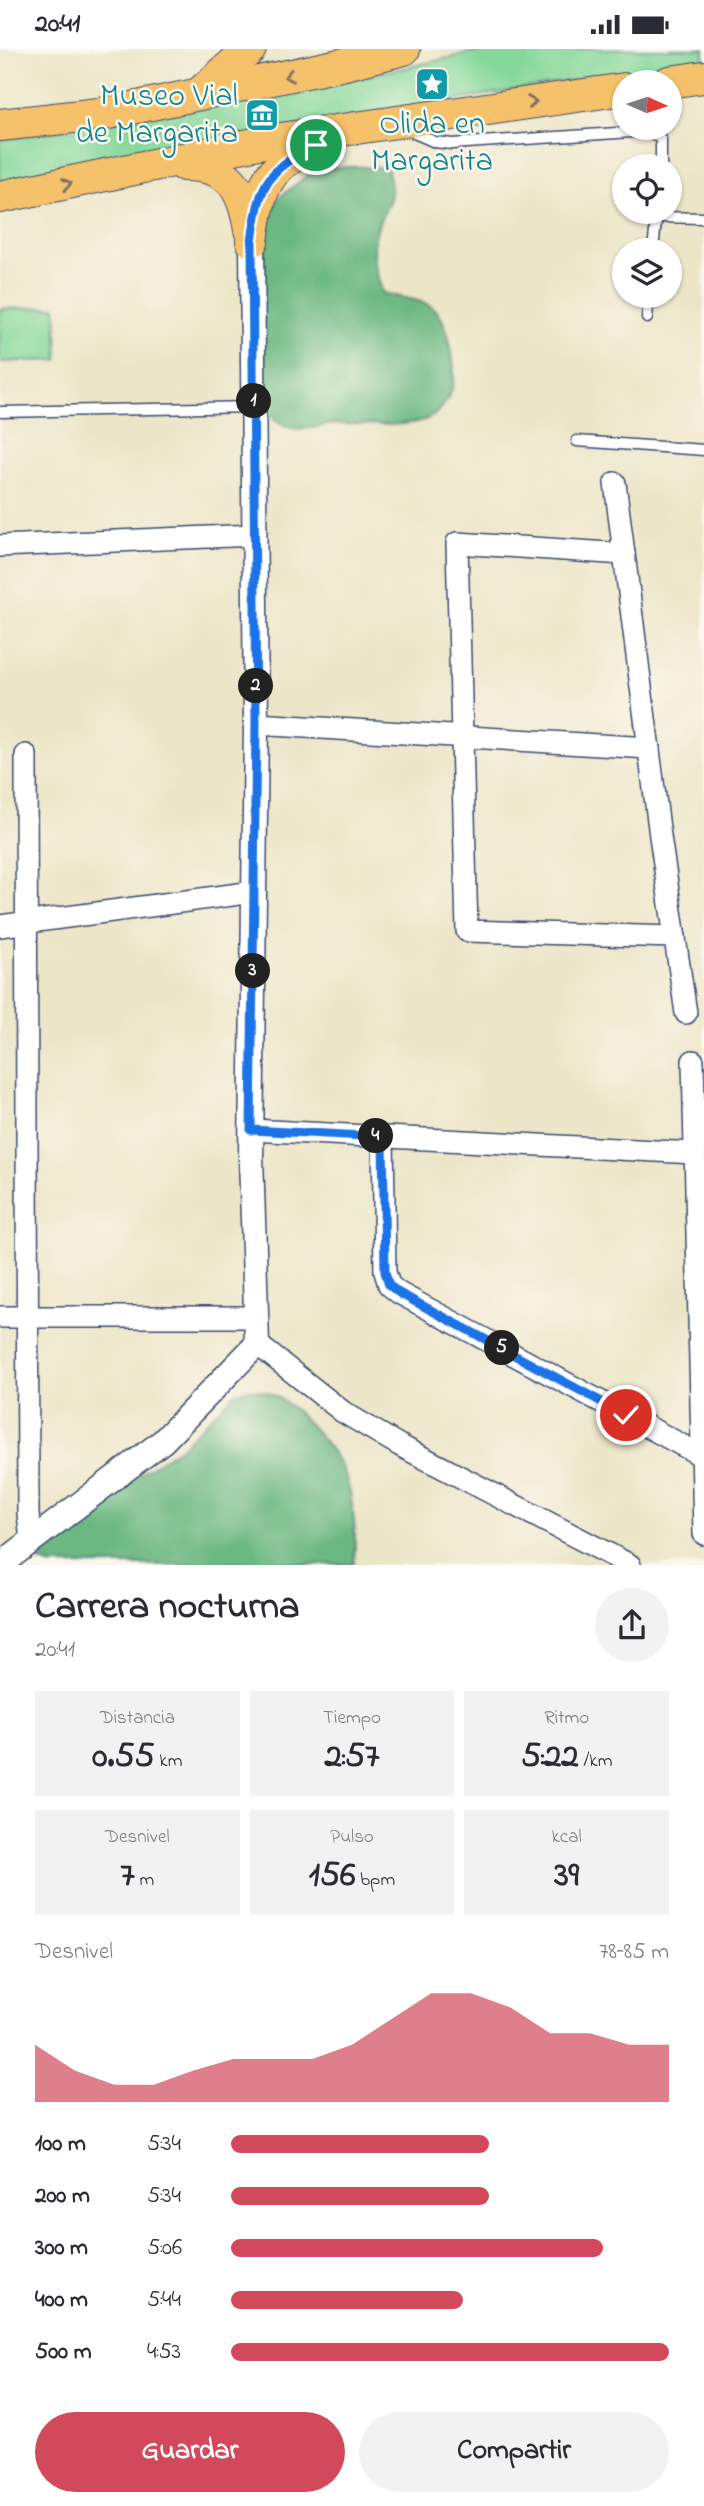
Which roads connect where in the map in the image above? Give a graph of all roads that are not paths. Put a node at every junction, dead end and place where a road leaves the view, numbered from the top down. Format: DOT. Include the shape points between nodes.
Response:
graph roads {
  1 [pos="250,49"];
  2 [pos="404,49"];
  3 [pos="704,77"];
  4 [pos="682,80"];
  5 [pos="612,91"];
  6 [pos="198,95"];
  7 [pos="383,123"];
  8 [pos="0,125"];
  9 [pos="661,154"];
  10 [pos="157,165"];
  11 [pos="0,197"];
  12 [pos="682,216"];
  13 [pos="704,218"];
  14 [pos="252,241"];
  15 [pos="648,308"];
  16 [pos="647,318"];
  17 [pos="254,407"];
  18 [pos="0,412"];
  19 [pos="577,441"];
  20 [pos="704,450"];
  21 [pos="615,483"];
  22 [pos="255,535"];
  23 [pos="0,546"];
  24 [pos="624,554"];
  25 [pos="256,724"];
  26 [pos="462,736"];
  27 [pos="649,748"];
  28 [pos="26,755"];
  29 [pos="254,892"];
  30 [pos="26,922"];
  31 [pos="0,926"];
  32 [pos="675,937"];
  33 [pos="686,1013"];
  34 [pos="692,1061"];
  35 [pos="251,1130"];
  36 [pos="383,1137"];
  37 [pos="695,1153"];
  38 [pos="0,1317"];
  39 [pos="27,1317"];
  40 [pos="257,1317"];
  41 [pos="257,1344"];
  42 [pos="702,1456"];
  43 [pos="704,1534"];
  44 [pos="32,1540"];
  45 [pos="5,1565"];
  46 [pos="630,1565"];
  1 -- 6 [label="main road"];
  2 -- 6 [label="main road, one-way"];
  3 -- 4 [label="main road"];
  7 -- 5 [label="main road, one-way"];
  6 -- 8 [label="main road" via="108,113"];
  7 -- 9 [label="lane" via="452,144 647,131 661,139"];
  7 -- 10 [label="main road"];
  7 -- 14 [label="main road" via="316,145 276,169 258,201"];
  11 -- 10 [label="main road, one-way"];
  10 -- 14 [label="main road" via="193,165 224,173 237,186 246,207"];
  12 -- 13 [label="lane"];
  14 -- 17 [label="street"];
  15 -- 16 [label="lane"];
  17 -- 18 [label="lane"];
  17 -- 22 [label="street"];
  19 -- 20 [label="lane"];
  21 -- 24 [label="street"];
  22 -- 23 [label="street"];
  22 -- 25 [label="street"];
  24 -- 26 [label="street" via="457,543"];
  24 -- 27 [label="street"];
  25 -- 26 [label="street"];
  25 -- 29 [label="street"];
  26 -- 27 [label="street"];
  26 -- 32 [label="street" via="467,932"];
  27 -- 32 [label="street"];
  28 -- 30 [label="street"];
  29 -- 30 [label="street"];
  29 -- 35 [label="street"];
  30 -- 31 [label="street"];
  30 -- 39 [label="street"];
  32 -- 33 [label="street"];
  34 -- 37 [label="street"];
  35 -- 36 [label="street"];
  35 -- 40 [label="street"];
  36 -- 37 [label="street"];
  36 -- 42 [label="street" via="389,1285"];
  37 -- 42 [label="street"];
  38 -- 39 [label="street"];
  39 -- 40 [label="street"];
  39 -- 44 [label="street"];
  40 -- 41 [label="street"];
  41 -- 44 [label="street" via="163,1441"];
  41 -- 46 [label="street" via="343,1412"];
  42 -- 43 [label="street"];
  44 -- 45 [label="street"];
}
